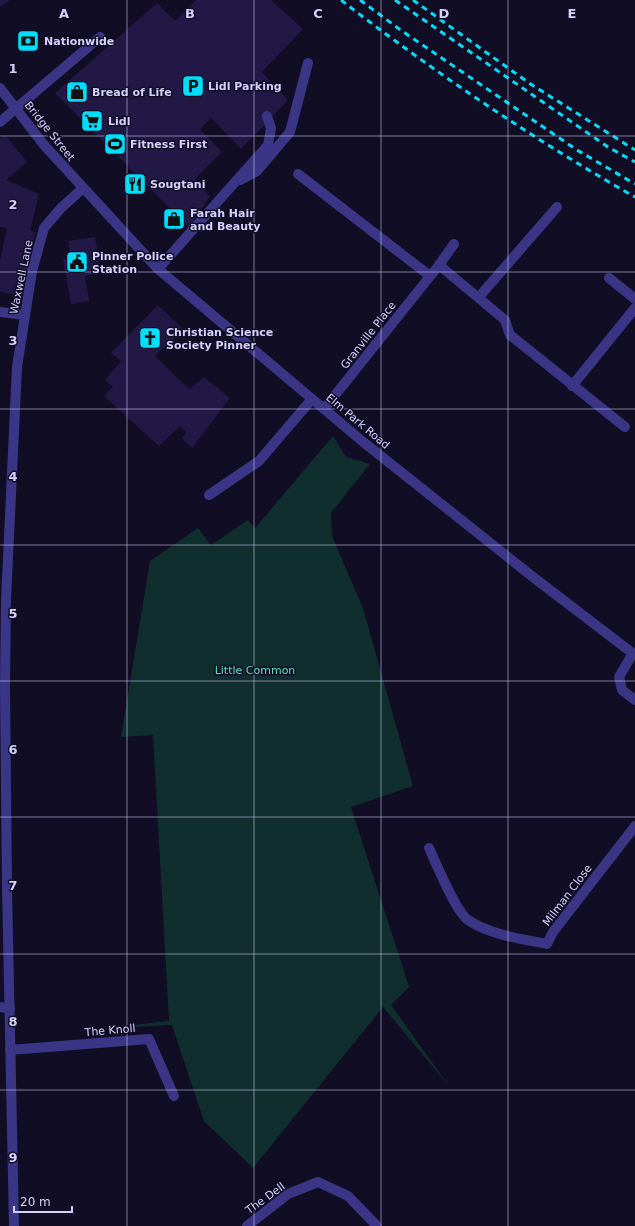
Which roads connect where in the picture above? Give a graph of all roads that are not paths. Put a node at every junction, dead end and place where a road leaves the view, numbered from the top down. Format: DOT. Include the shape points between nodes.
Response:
graph roads {
  1 [pos="100,37"];
  2 [pos="308,63"];
  3 [pos="0,88"];
  4 [pos="17,108"];
  5 [pos="267,116"];
  6 [pos="0,122"];
  7 [pos="298,174"];
  8 [pos="234,183"];
  9 [pos="82,189"];
  10 [pos="557,207"];
  11 [pos="454,244"];
  12 [pos="439,265"];
  13 [pos="158,269"];
  14 [pos="430,276"];
  15 [pos="609,278"];
  16 [pos="479,298"];
  17 [pos="635,299"];
  18 [pos="635,308"];
  19 [pos="0,312"];
  20 [pos="25,315"];
  21 [pos="572,386"];
  22 [pos="312,399"];
  23 [pos="324,409"];
  24 [pos="625,427"];
  25 [pos="209,495"];
  26 [pos="634,654"];
  27 [pos="635,700"];
  28 [pos="635,826"];
  29 [pos="429,848"];
  30 [pos="5,1008"];
  31 [pos="10,1050"];
  32 [pos="174,1096"];
  33 [pos="14,1226"];
  34 [pos="247,1226"];
  35 [pos="376,1226"];
  1 -- 4 [label="street"];
  2 -- 8 [label="street" via="290,132 257,171"];
  3 -- 4 [label="street, Bridge Street"];
  4 -- 6 [label="street"];
  4 -- 9 [label="street, Bridge Street" via="44,145"];
  5 -- 8 [label="street" via="271,128 268,145"];
  7 -- 14 [label="street"];
  8 -- 13 [label="street"];
  9 -- 13 [label="street, Elm Park Road"];
  9 -- 20 [label="street, Waxwell Lane" via="44,228 32,271"];
  10 -- 16 [label="street"];
  11 -- 12 [label="street, Granville Place"];
  12 -- 14 [label="street, Granville Place"];
  12 -- 16 [label="street"];
  13 -- 22 [label="street, Elm Park Road"];
  14 -- 23 [label="street, Granville Place"];
  15 -- 17 [label="street"];
  16 -- 21 [label="street" via="505,320 510,335"];
  18 -- 21 [label="street"];
  19 -- 20 [label="street"];
  20 -- 30 [label="street, Waxwell Lane" via="17,367 6,600"];
  21 -- 24 [label="street"];
  22 -- 23 [label="street, Elm Park Road"];
  22 -- 25 [label="street" via="259,461"];
  23 -- 26 [label="street, Elm Park Road" via="533,577"];
  26 -- 27 [label="street" via="619,677 622,690"];
  28 -- 29 [label="street, Milman Close" via="553,932 547,944 501,935 467,920 451,896"];
  30 -- 31 [label="street, Waxwell Lane"];
  31 -- 32 [label="street, The Knoll" via="149,1038"];
  31 -- 33 [label="street, Waxwell Lane"];
  34 -- 35 [label="street, The Dell" via="288,1194 318,1182 348,1196"];
}
